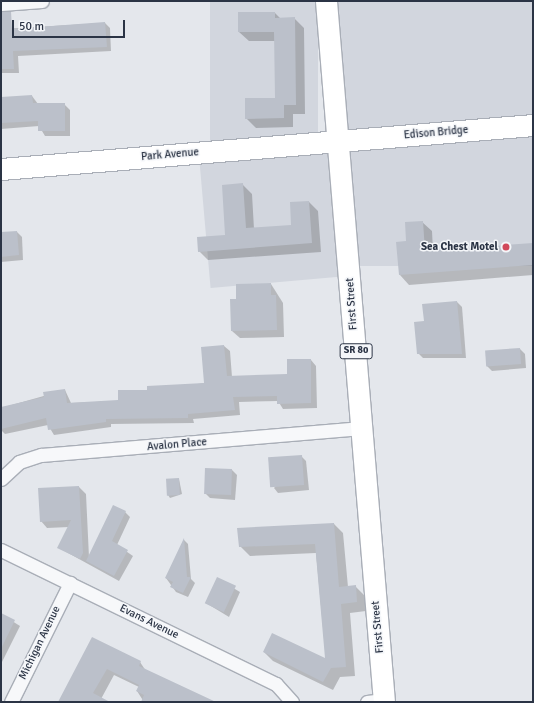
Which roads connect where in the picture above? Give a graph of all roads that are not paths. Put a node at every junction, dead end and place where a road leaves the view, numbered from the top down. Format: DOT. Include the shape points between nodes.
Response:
graph roads {
  1 [pos="42,1"];
  2 [pos="326,1"];
  3 [pos="1,4"];
  4 [pos="533,125"];
  5 [pos="339,141"];
  6 [pos="1,169"];
  7 [pos="362,428"];
  8 [pos="1,479"];
  9 [pos="1,550"];
  10 [pos="70,583"];
  11 [pos="379,701"];
  12 [pos="11,702"];
  13 [pos="292,702"];
  1 -- 3 [label="street"];
  2 -- 5 [label="main road, First Street / SR 80"];
  4 -- 5 [label="main road, Edison Bridge"];
  5 -- 6 [label="main road, Park Avenue"];
  5 -- 7 [label="main road, First Street / SR 80"];
  7 -- 8 [label="street, Avalon Place" via="41,455 19,462"];
  7 -- 11 [label="main road, First Street / SR 80"];
  9 -- 10 [label="street, Evans Avenue"];
  10 -- 12 [label="street, Michigan Avenue"];
  10 -- 13 [label="street, Evans Avenue" via="276,684"];
}
